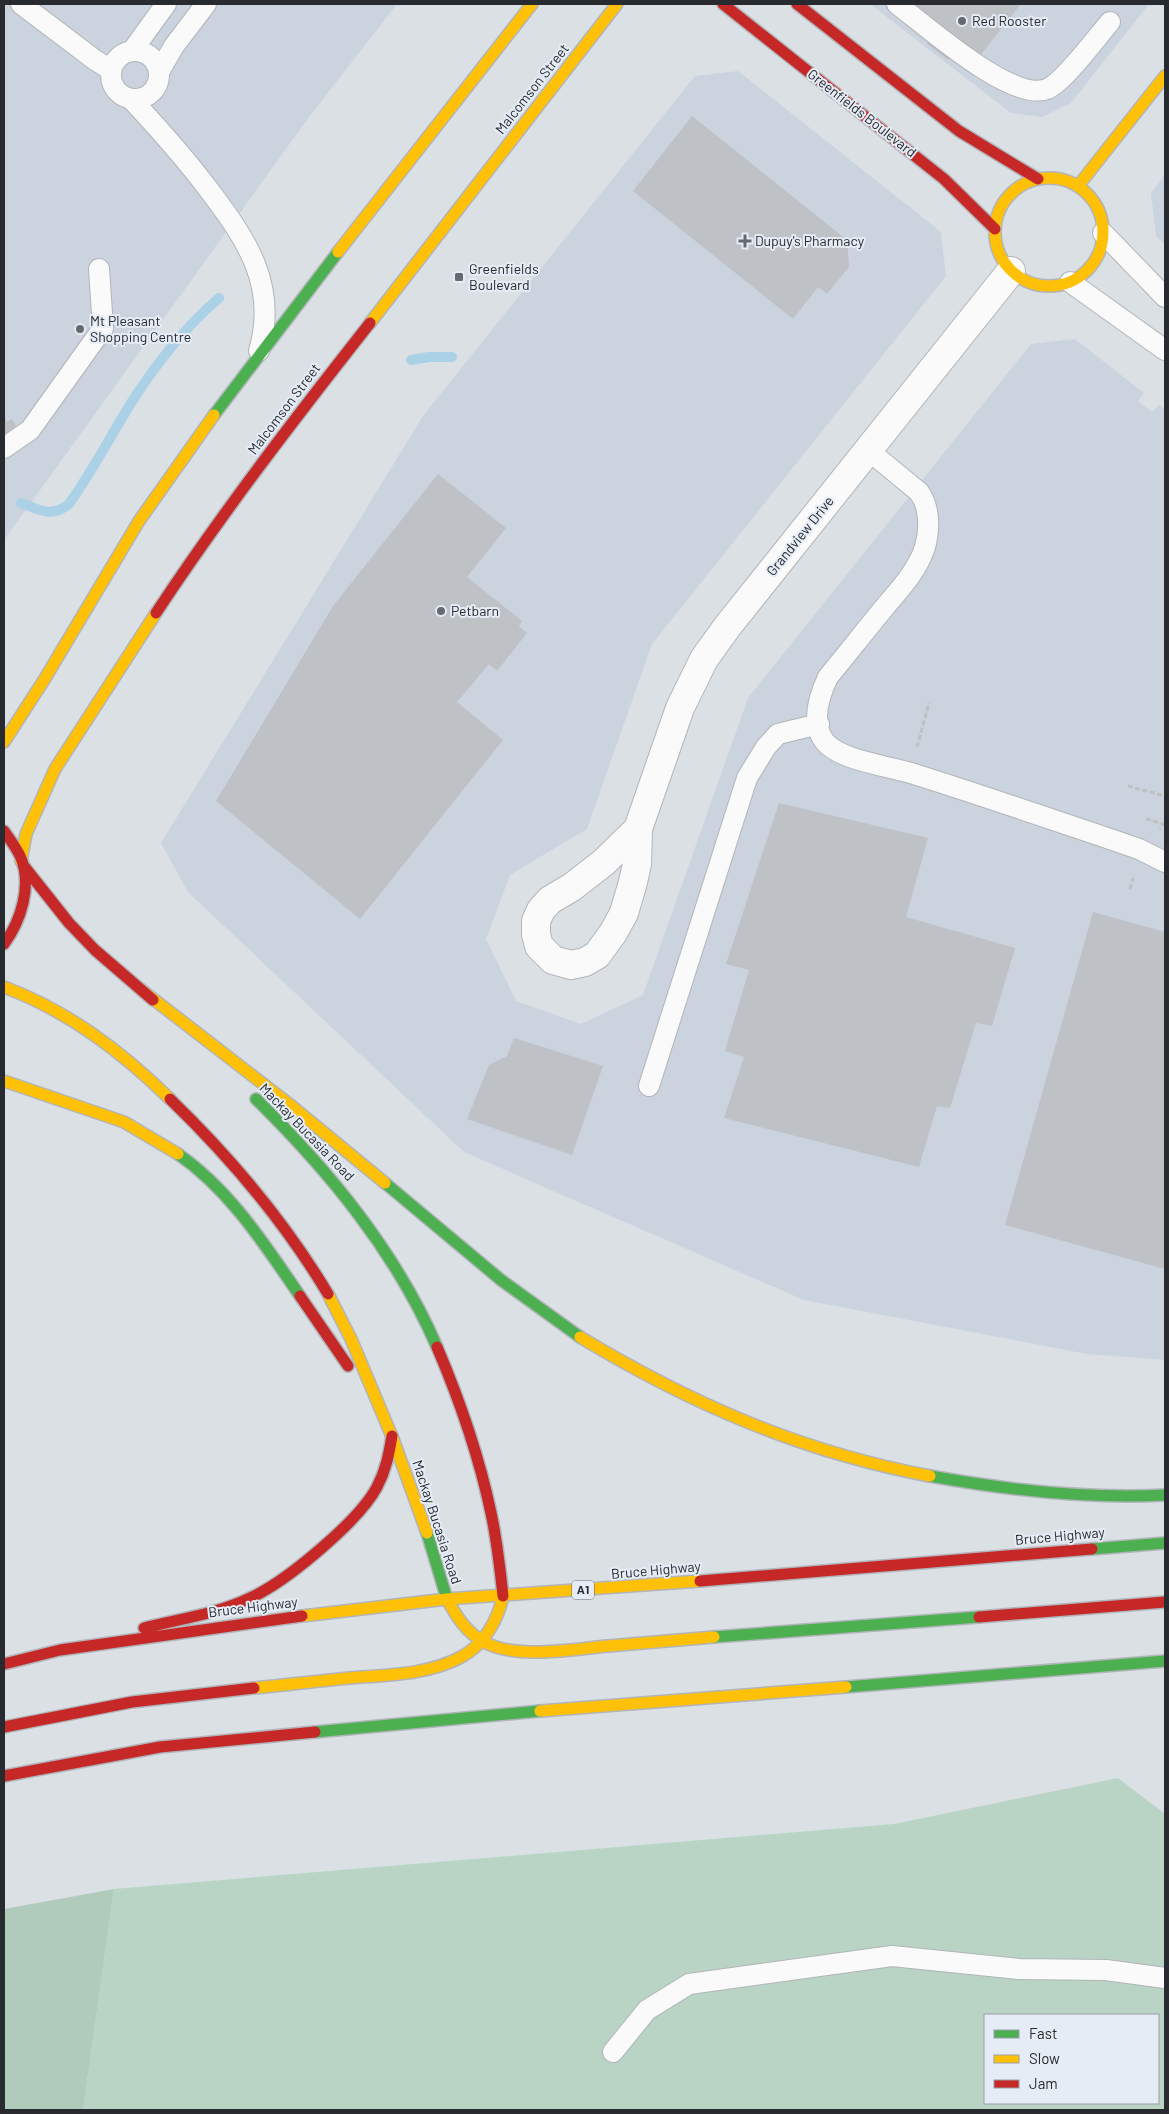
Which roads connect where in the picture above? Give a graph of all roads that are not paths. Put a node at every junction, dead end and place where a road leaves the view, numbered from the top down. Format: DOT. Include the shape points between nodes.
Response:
graph roads {
  1 [pos="21,4"];
  2 [pos="166,4"];
  3 [pos="206,4"];
  4 [pos="532,4"];
  5 [pos="617,4"];
  6 [pos="723,4"];
  7 [pos="797,4"];
  8 [pos="897,4"];
  9 [pos="1110,22"];
  10 [pos="132,51"];
  11 [pos="111,70"];
  12 [pos="159,72"];
  13 [pos="1165,76"];
  14 [pos="132,100"];
  15 [pos="1038,179"];
  16 [pos="1078,186"];
  17 [pos="995,229"];
  18 [pos="1103,233"];
  19 [pos="100,269"];
  20 [pos="1011,271"];
  21 [pos="1070,282"];
  22 [pos="1165,297"];
  23 [pos="1165,350"];
  24 [pos="257,358"];
  25 [pos="4,448"];
  26 [pos="868,450"];
  27 [pos="819,724"];
  28 [pos="4,742"];
  29 [pos="638,829"];
  30 [pos="4,831"];
  31 [pos="1165,862"];
  32 [pos="22,863"];
  33 [pos="4,944"];
  34 [pos="4,987"];
  35 [pos="140,988"];
  36 [pos="200,1050"];
  37 [pos="4,1082"];
  38 [pos="649,1086"];
  39 [pos="250,1094"];
  40 [pos="385,1419"];
  41 [pos="392,1436"];
  42 [pos="1165,1495"];
  43 [pos="1165,1543"];
  44 [pos="503,1596"];
  45 [pos="447,1599"];
  46 [pos="1165,1602"];
  47 [pos="480,1641"];
  48 [pos="60,1650"];
  49 [pos="1165,1661"];
  50 [pos="4,1664"];
  51 [pos="4,1727"];
  52 [pos="4,1776"];
  53 [pos="1165,1978"];
  54 [pos="613,2052"];
  1 -- 11 [label="lane"];
  2 -- 10 [label="lane"];
  3 -- 12 [label="lane"];
  4 -- 24 [label="main road"];
  5 -- 32 [label="main road, Malcomson Street" via="296,418 181,575 55,769 26,834"];
  6 -- 17 [label="main road, Greenfields Boulevard" via="944,179"];
  7 -- 15 [label="main road" via="959,131"];
  8 -- 9 [label="lane" via="986,72 1037,92 1054,85"];
  10 -- 11 [label="lane" via="118,57"];
  10 -- 12 [label="lane" via="146,54"];
  11 -- 14 [label="lane" via="110,78 117,93"];
  12 -- 14 [label="lane" via="159,80 152,92 139,100"];
  13 -- 16 [label="main road"];
  14 -- 24 [label="lane" via="186,159 232,220 249,249 265,305"];
  15 -- 16 [label="main road" via="1066,180"];
  15 -- 17 [label="main road" via="1022,185 1008,196 999,211"];
  16 -- 18 [label="main road" via="1092,199 1100,215"];
  17 -- 20 [label="main road" via="999,252"];
  18 -- 21 [label="main road" via="1093,262"];
  18 -- 22 [label="lane"];
  19 -- 25 [label="lane" via="102,328 30,430"];
  20 -- 21 [label="main road" via="1039,286"];
  20 -- 26 [label="street, Grandview Drive"];
  21 -- 23 [label="lane"];
  24 -- 28 [label="main road" via="127,540 35,696"];
  26 -- 27 [label="lane" via="911,483 925,500 928,514 924,548 909,577 828,677 820,695"];
  26 -- 29 [label="street, Grandview Drive" via="704,659 680,708"];
  27 -- 31 [label="lane" via="825,742 846,755 917,775 1139,849"];
  27 -- 38 [label="lane" via="778,734 747,778"];
  29 -- 29 [label="street, Grandview Drive" via="633,882 624,913 613,933 597,955 585,962 571,965 553,960 539,946 536,934 536,921 541,910 550,900 603,863"];
  30 -- 32 [label="main road"];
  32 -- 33 [label="main road, Malcomson Street" via="24,899 14,928"];
  32 -- 35 [label="main road" via="69,923"];
  34 -- 40 [label="main road, Mackay Bucasia Road" via="58,1011 112,1047 181,1109 230,1161 285,1227 327,1293"];
  35 -- 36 [label="main road"];
  35 -- 42 [label="main road" via="320,1129 482,1267 535,1307 674,1391 765,1430 851,1459 897,1470 971,1484 1056,1493"];
  37 -- 40 [label="main road" via="124,1122 200,1169 260,1238"];
  39 -- 44 [label="main road, Mackay Bucasia Road" via="300,1141 341,1188 407,1286 468,1423 490,1505"];
  40 -- 41 [label="main road, Mackay Bucasia Road"];
  41 -- 45 [label="main road, Mackay Bucasia Road" via="413,1490"];
  41 -- 48 [label="main road" via="386,1468 367,1504 340,1532 284,1578 238,1603"];
  43 -- 44 [label="main road, Bruce Highway / A1"];
  44 -- 45 [label="main road, Bruce Highway / A1"];
  44 -- 47 [label="main road" via="498,1614"];
  45 -- 47 [label="main road, Mackay Bucasia Road" via="463,1626"];
  45 -- 48 [label="main road, Bruce Highway / A1" via="236,1624"];
  46 -- 47 [label="main road" via="542,1651 512,1652"];
  47 -- 51 [label="main road" via="461,1656 424,1668 132,1702"];
  48 -- 50 [label="main road, Bruce Highway / A1"];
  49 -- 52 [label="main road" via="477,1716 170,1746"];
  53 -- 54 [label="lane" via="1106,1970 1019,1969 892,1956 689,1984 647,2010"];
}
